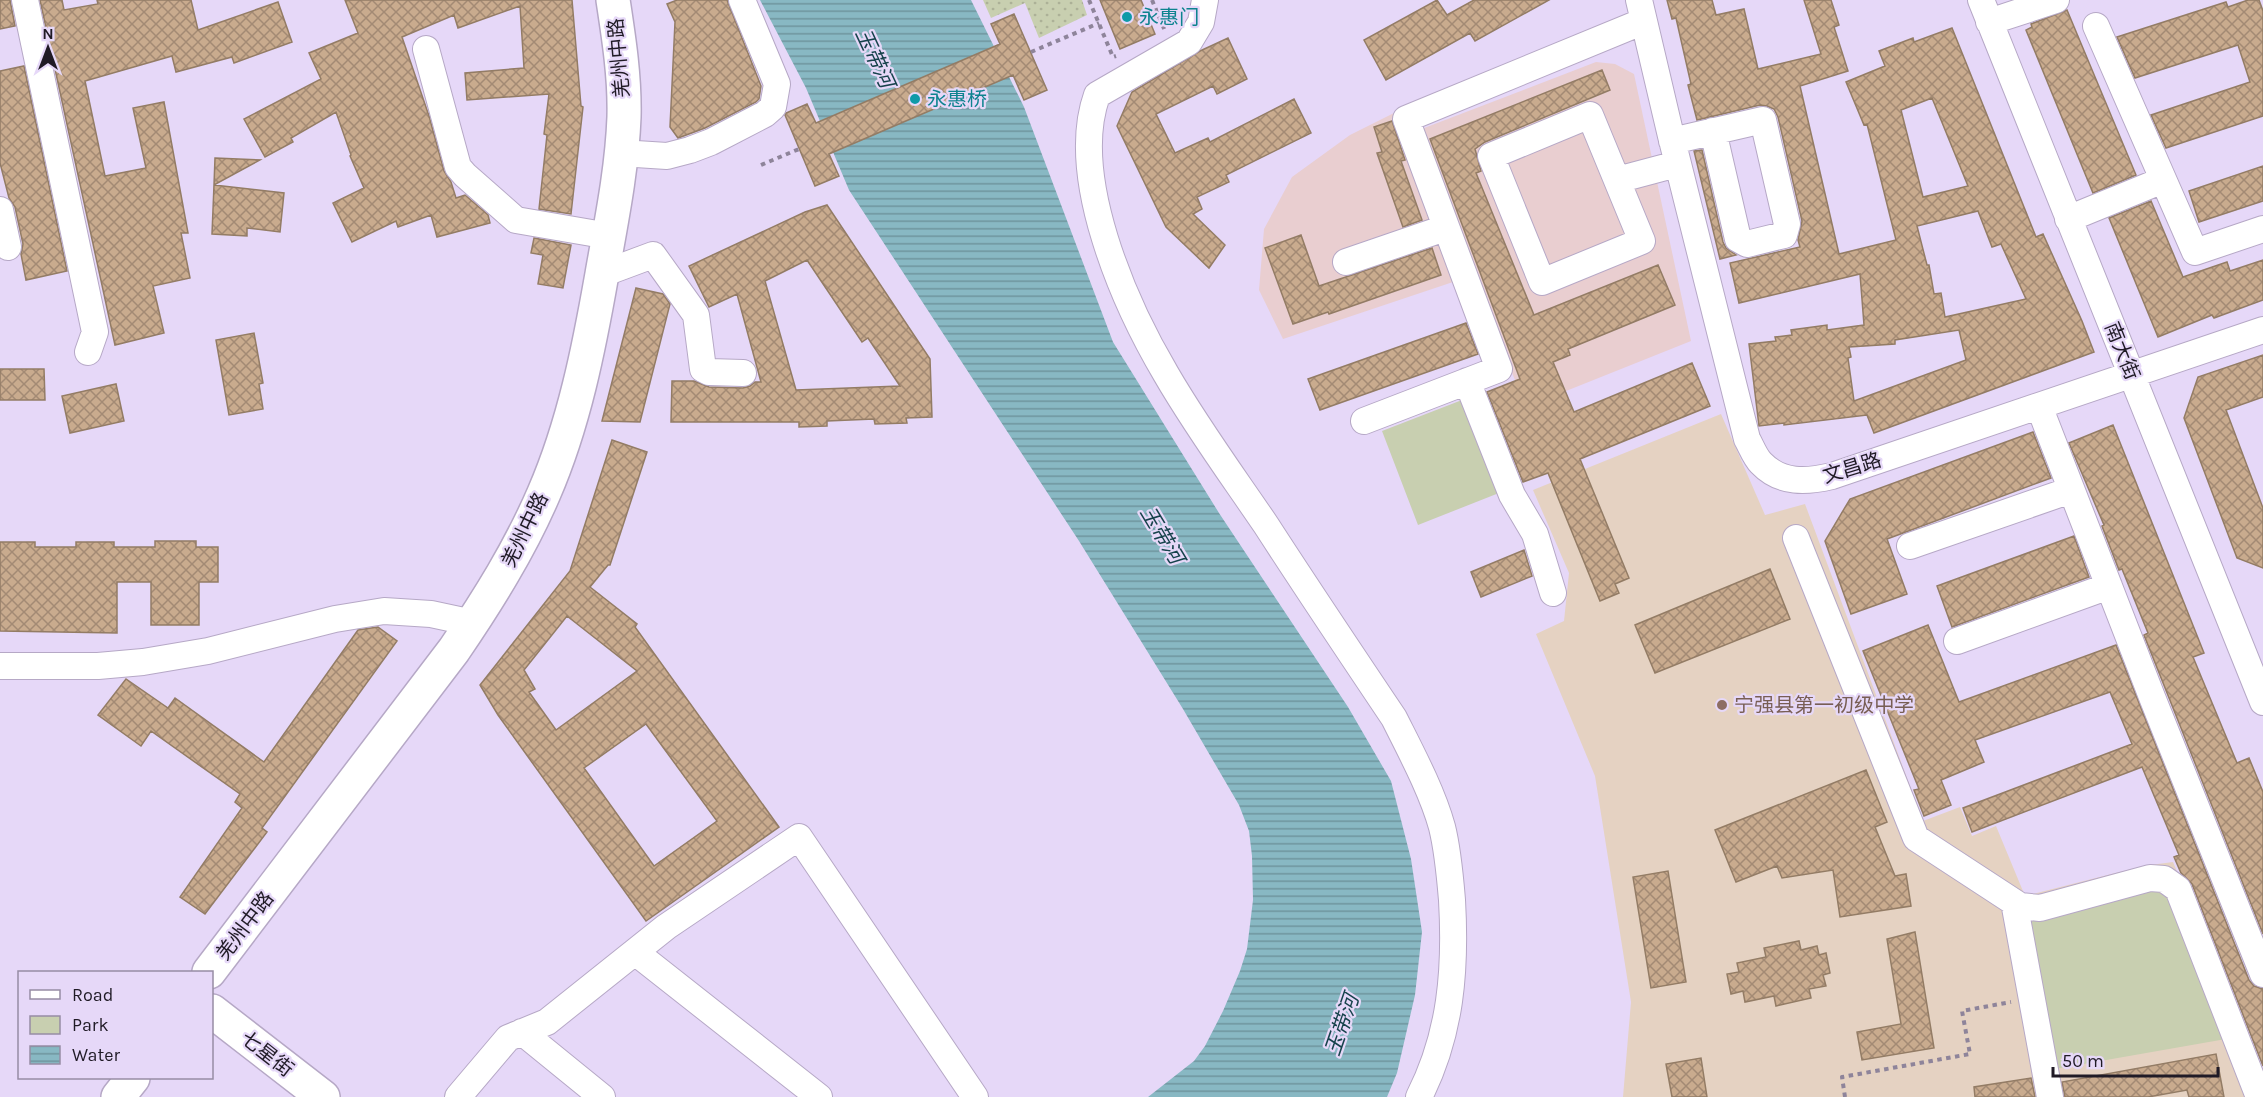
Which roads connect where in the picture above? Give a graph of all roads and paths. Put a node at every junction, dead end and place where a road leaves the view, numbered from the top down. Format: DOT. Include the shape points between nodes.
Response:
graph roads {
  1 [pos="25,0"];
  2 [pos="613,0"];
  3 [pos="742,0"];
  4 [pos="1089,0"];
  5 [pos="1152,0"];
  6 [pos="1205,0"];
  7 [pos="2056,0"];
  8 [pos="1641,10"];
  9 [pos="1985,11"];
  10 [pos="1099,23"];
  11 [pos="2096,26"];
  12 [pos="1166,34"];
  13 [pos="426,49"];
  14 [pos="1031,52"];
  15 [pos="1124,53"];
  16 [pos="1713,131"];
  17 [pos="799,149"];
  18 [pos="1675,152"];
  19 [pos="620,153"];
  20 [pos="761,165"];
  21 [pos="1617,180"];
  22 [pos="2163,180"];
  23 [pos="0,210"];
  24 [pos="2068,219"];
  25 [pos="1445,228"];
  26 [pos="2263,229"];
  27 [pos="609,237"];
  28 [pos="8,247"];
  29 [pos="1346,262"];
  30 [pos="602,274"];
  31 [pos="2263,330"];
  32 [pos="88,352"];
  33 [pos="743,373"];
  34 [pos="2131,375"];
  35 [pos="1467,381"];
  36 [pos="2039,406"];
  37 [pos="1364,421"];
  38 [pos="2071,490"];
  39 [pos="1796,538"];
  40 [pos="1910,546"];
  41 [pos="2109,586"];
  42 [pos="1553,593"];
  43 [pos="473,623"];
  44 [pos="1957,640"];
  45 [pos="2252,645"];
  46 [pos="0,666"];
  47 [pos="2263,702"];
  48 [pos="2014,902"];
  49 [pos="635,952"];
  50 [pos="210,971"];
  51 [pos="2263,974"];
  52 [pos="2032,999"];
  53 [pos="213,1012"];
  54 [pos="522,1032"];
  55 [pos="132,1079"];
  56 [pos="118,1097"];
  57 [pos="323,1097"];
  58 [pos="458,1097"];
  59 [pos="602,1097"];
  60 [pos="819,1097"];
  61 [pos="975,1097"];
  62 [pos="1419,1097"];
  63 [pos="1845,1097"];
  64 [pos="2050,1097"];
  65 [pos="2259,1097"];
  1 -- 32 [label="street" via="95,332"];
  2 -- 19 [label="main road, 羌州中路" via="624,97"];
  3 -- 19 [label="street" via="777,84 773,107 690,150 667,156"];
  4 -- 10 [label="path"];
  5 -- 12 [label="path"];
  6 -- 62 [label="street" via="1201,22 1190,42 1097,95 1088,130 1092,192 1120,279 1165,372 1394,718 1441,825 1450,873 1454,970 1438,1050"];
  7 -- 9 [label="street"];
  8 -- 18 [label="street, 文昌路"];
  8 -- 25 [label="street" via="1406,119"];
  9 -- 24 [label="street, 南大街"];
  10 -- 14 [label="path"];
  10 -- 15 [label="path" via="1113,57"];
  11 -- 22 [label="street"];
  13 -- 27 [label="street" via="458,167 516,220"];
  16 -- 16 [label="street" via="1763,120 1787,224 1784,235 1747,244 1738,239"];
  16 -- 18 [label="street"];
  17 -- 20 [label="path"];
  18 -- 21 [label="street"];
  18 -- 36 [label="street, 文昌路" via="1747,439 1761,463 1782,478 1809,481 1832,476"];
  19 -- 27 [label="main road, 羌州中路"];
  21 -- 21 [label="street" via="1642,241 1542,282 1491,156 1590,115"];
  22 -- 24 [label="street"];
  22 -- 26 [label="street" via="2195,252"];
  23 -- 28 [label="street"];
  24 -- 34 [label="street, 南大街"];
  25 -- 29 [label="street"];
  25 -- 35 [label="street" via="1499,369"];
  27 -- 30 [label="main road, 羌州中路"];
  30 -- 33 [label="street" via="653,255 696,315 703,369"];
  30 -- 43 [label="main road, 羌州中路" via="564,441 510,563"];
  31 -- 34 [label="street, 文昌路"];
  34 -- 36 [label="street, 文昌路"];
  34 -- 45 [label="street, 南大街"];
  35 -- 37 [label="street"];
  35 -- 42 [label="street" via="1512,495 1535,534"];
  36 -- 38 [label="street"];
  38 -- 40 [label="street"];
  38 -- 41 [label="street"];
  39 -- 48 [label="street" via="1916,838"];
  41 -- 44 [label="street"];
  41 -- 51 [label="street"];
  43 -- 46 [label="street" via="431,614 384,611 143,662"];
  43 -- 50 [label="main road, 羌州中路"];
  45 -- 47 [label="street, 南大街"];
  48 -- 52 [label="street"];
  48 -- 65 [label="street" via="2040,908 2157,878 2178,889"];
  49 -- 54 [label="street" via="547,1022"];
  49 -- 60 [label="street"];
  49 -- 61 [label="street" via="799,837"];
  52 -- 63 [label="path" via="1962,1011 1970,1054 1842,1077"];
  52 -- 64 [label="street"];
  53 -- 57 [label="main road, 七星街"];
  54 -- 58 [label="street" via="508,1038"];
  54 -- 59 [label="street"];
  55 -- 56 [label="main road"];
}
